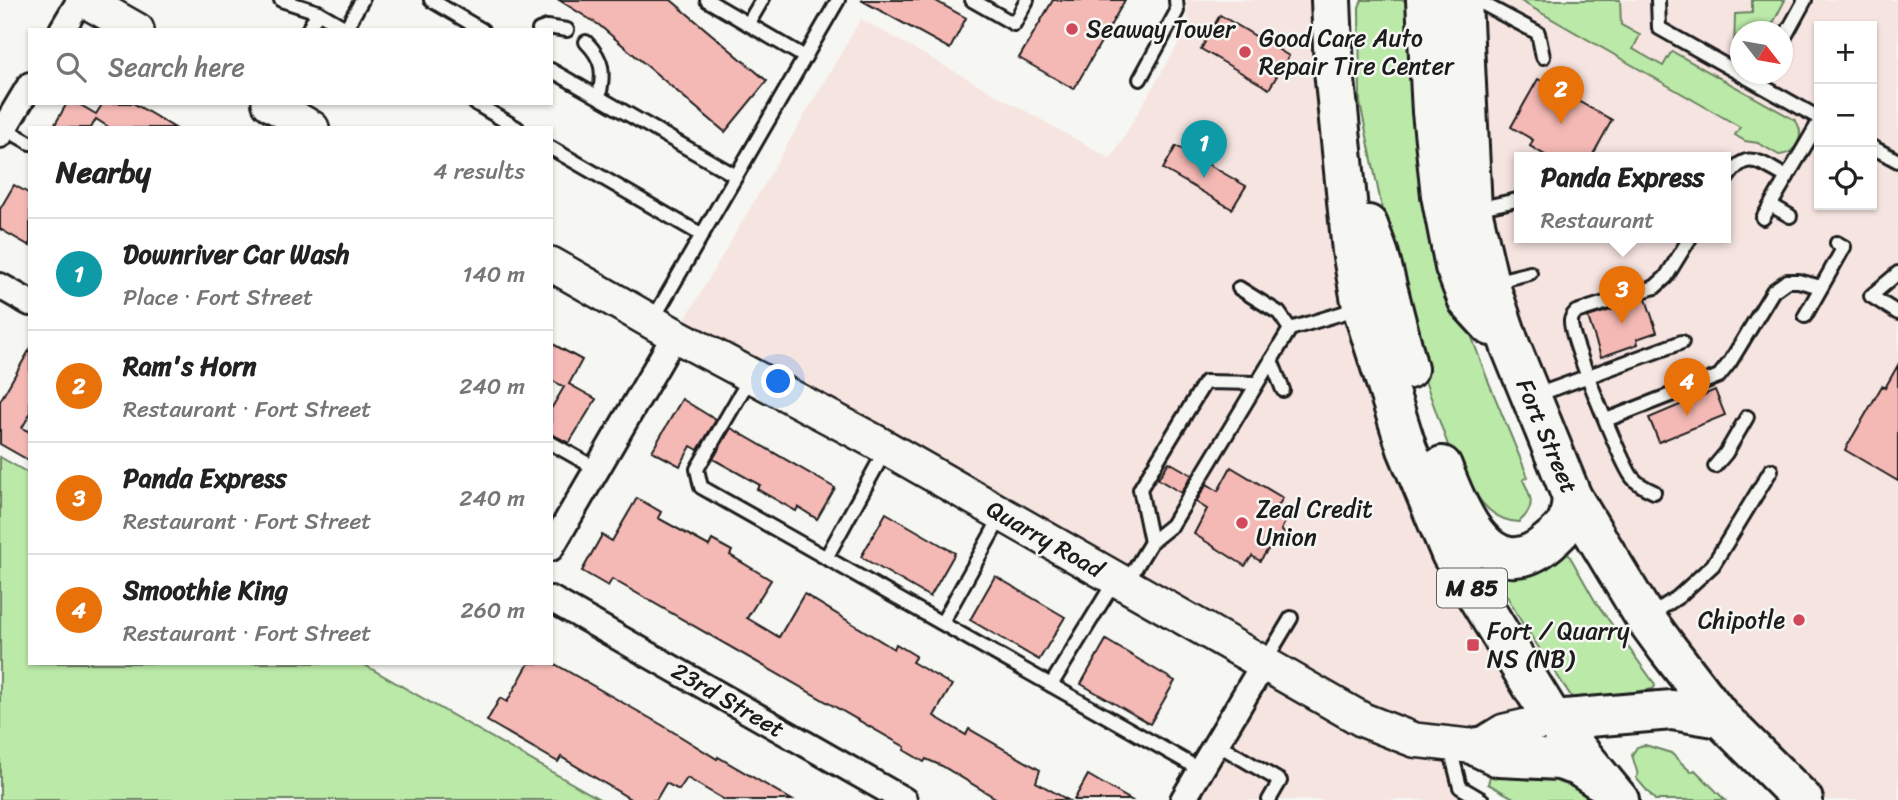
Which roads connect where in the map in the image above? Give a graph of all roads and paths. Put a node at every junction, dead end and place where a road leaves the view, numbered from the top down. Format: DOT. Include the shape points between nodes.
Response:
graph roads {
  1 [pos="82,0"];
  2 [pos="281,0"];
  3 [pos="362,0"];
  4 [pos="431,0"];
  5 [pos="707,0"];
  6 [pos="762,0"];
  7 [pos="838,0"];
  8 [pos="972,0"];
  9 [pos="1027,0"];
  10 [pos="1176,0"];
  11 [pos="1426,0"];
  12 [pos="1462,0"];
  13 [pos="1476,0"];
  14 [pos="1658,0"];
  15 [pos="1805,0"];
  16 [pos="1331,1"];
  17 [pos="318,12"];
  18 [pos="1793,22"];
  19 [pos="748,24"];
  20 [pos="63,28"];
  21 [pos="133,28"];
  22 [pos="309,28"];
  23 [pos="345,28"];
  24 [pos="348,28"];
  25 [pos="479,28"];
  26 [pos="544,28"];
  27 [pos="567,30"];
  28 [pos="586,42"];
  29 [pos="805,57"];
  30 [pos="1543,57"];
  31 [pos="1730,64"];
  32 [pos="553,71"];
  33 [pos="1139,79"];
  34 [pos="1768,84"];
  35 [pos="28,88"];
  36 [pos="599,97"];
  37 [pos="478,105"];
  38 [pos="1814,116"];
  39 [pos="514,126"];
  40 [pos="1814,129"];
  41 [pos="1,130"];
  42 [pos="28,141"];
  43 [pos="553,149"];
  44 [pos="1877,150"];
  45 [pos="1343,159"];
  46 [pos="1898,161"];
  47 [pos="1731,172"];
  48 [pos="736,176"];
  49 [pos="1787,177"];
  50 [pos="1514,201"];
  51 [pos="1771,205"];
  52 [pos="1472,210"];
  53 [pos="1790,216"];
  54 [pos="1763,218"];
  55 [pos="702,235"];
  56 [pos="1686,243"];
  57 [pos="1837,243"];
  58 [pos="553,265"];
  59 [pos="1898,273"];
  60 [pos="1530,274"];
  61 [pos="1489,283"];
  62 [pos="0,286"];
  63 [pos="1239,288"];
  64 [pos="1821,288"];
  65 [pos="28,302"];
  66 [pos="1362,307"];
  67 [pos="1898,313"];
  68 [pos="1805,316"];
  69 [pos="664,328"];
  70 [pos="1290,329"];
  71 [pos="1682,342"];
  72 [pos="1510,345"];
  73 [pos="1271,360"];
  74 [pos="751,376"];
  75 [pos="1588,377"];
  76 [pos="1257,383"];
  77 [pos="1283,390"];
  78 [pos="1530,398"];
  79 [pos="1747,417"];
  80 [pos="1606,420"];
  81 [pos="553,444"];
  82 [pos="886,449"];
  83 [pos="1716,466"];
  84 [pos="597,469"];
  85 [pos="1771,470"];
  86 [pos="1654,492"];
  87 [pos="1572,497"];
  88 [pos="1002,515"];
  89 [pos="1151,542"];
  90 [pos="553,545"];
  91 [pos="826,558"];
  92 [pos="1120,582"];
  93 [pos="553,600"];
  94 [pos="1291,618"];
  95 [pos="1645,618"];
  96 [pos="942,623"];
  97 [pos="1264,663"];
  98 [pos="1051,685"];
  99 [pos="1721,718"];
  100 [pos="1553,720"];
  101 [pos="1217,744"];
  102 [pos="1464,745"];
  103 [pos="1201,770"];
  104 [pos="1612,792"];
  105 [pos="1186,799"];
  106 [pos="1477,799"];
  107 [pos="904,800"];
  108 [pos="1269,800"];
  109 [pos="1803,800"];
  1 -- 20 [label="street"];
  1 -- 21 [label="street"];
  2 -- 17 [label="lane"];
  3 -- 24 [label="lane"];
  4 -- 25 [label="lane"];
  5 -- 19 [label="lane"];
  6 -- 19 [label="lane"];
  7 -- 29 [label="lane"];
  8 -- 9 [label="lane" via="1014,24"];
  10 -- 33 [label="lane" via="1177,11"];
  11 -- 72 [label="main road" via="1441,195 1455,267 1468,301"];
  12 -- 52 [label="main road, Fort Street"];
  13 -- 30 [label="lane" via="1538,33"];
  14 -- 31 [label="lane" via="1659,28"];
  15 -- 18 [label="lane"];
  16 -- 45 [label="main road, M 85"];
  17 -- 22 [label="lane"];
  17 -- 23 [label="lane"];
  19 -- 29 [label="lane"];
  26 -- 27 [label="lane"];
  28 -- 36 [label="lane" via="598,54 603,76"];
  29 -- 48 [label="lane"];
  32 -- 36 [label="lane"];
  34 -- 38 [label="lane"];
  35 -- 41 [label="street"];
  36 -- 48 [label="lane"];
  37 -- 39 [label="lane"];
  40 -- 49 [label="lane"];
  41 -- 42 [label="lane"];
  43 -- 55 [label="lane"];
  44 -- 46 [label="lane"];
  45 -- 66 [label="main road, M 85"];
  45 -- 87 [label="main road" via="1379,255 1427,425 1461,511 1482,543 1505,556 1539,549 1571,518"];
  47 -- 49 [label="lane" via="1743,160 1755,160"];
  48 -- 55 [label="lane"];
  49 -- 51 [label="lane"];
  50 -- 52 [label="lane"];
  51 -- 53 [label="lane"];
  51 -- 54 [label="lane"];
  52 -- 61 [label="main road, Fort Street"];
  55 -- 69 [label="lane"];
  56 -- 75 [label="lane" via="1655,287 1576,312 1572,333"];
  57 -- 64 [label="lane" via="1844,247"];
  58 -- 69 [label="street, Quarry Road"];
  59 -- 67 [label="lane" via="1871,296"];
  60 -- 61 [label="lane"];
  61 -- 72 [label="main road, Fort Street"];
  62 -- 65 [label="street"];
  63 -- 70 [label="lane" via="1279,313"];
  64 -- 68 [label="lane"];
  64 -- 80 [label="lane" via="1787,281 1773,291 1719,376"];
  66 -- 70 [label="lane"];
  66 -- 100 [label="main road, M 85" via="1407,449 1451,554"];
  69 -- 74 [label="street, Quarry Road"];
  69 -- 84 [label="street"];
  70 -- 73 [label="lane"];
  71 -- 75 [label="lane"];
  72 -- 78 [label="main road, Fort Street"];
  73 -- 76 [label="lane"];
  73 -- 77 [label="lane"];
  74 -- 82 [label="street, Quarry Road"];
  74 -- 91 [label="lane" via="697,469 701,487"];
  75 -- 78 [label="lane"];
  75 -- 80 [label="lane"];
  76 -- 89 [label="lane" via="1172,524"];
  76 -- 89 [label="lane" via="1205,382 1140,489"];
  78 -- 87 [label="main road, Fort Street"];
  79 -- 83 [label="lane"];
  80 -- 86 [label="lane" via="1630,475"];
  81 -- 84 [label="lane"];
  82 -- 88 [label="street, Quarry Road"];
  82 -- 91 [label="lane"];
  84 -- 90 [label="street"];
  85 -- 95 [label="lane" via="1713,565 1678,597"];
  87 -- 95 [label="main road, Fort Street"];
  88 -- 92 [label="street, Quarry Road"];
  88 -- 96 [label="lane"];
  89 -- 92 [label="lane"];
  91 -- 96 [label="lane"];
  92 -- 97 [label="street, Quarry Road"];
  92 -- 98 [label="lane"];
  93 -- 107 [label="street, 23rd Street"];
  94 -- 97 [label="lane"];
  95 -- 99 [label="main road, Fort Street"];
  96 -- 98 [label="lane"];
  97 -- 101 [label="street"];
  97 -- 102 [label="street, Quarry Road" via="1363,720 1414,740"];
  98 -- 103 [label="lane"];
  99 -- 100 [label="main road" via="1672,709"];
  99 -- 109 [label="main road, Fort Street"];
  100 -- 102 [label="street"];
  100 -- 104 [label="main road, M 85"];
  101 -- 103 [label="street"];
  101 -- 108 [label="lane" via="1280,781"];
  102 -- 104 [label="main road" via="1499,757 1559,760 1578,766"];
  102 -- 106 [label="lane" via="1460,787"];
  103 -- 105 [label="street"];
}
